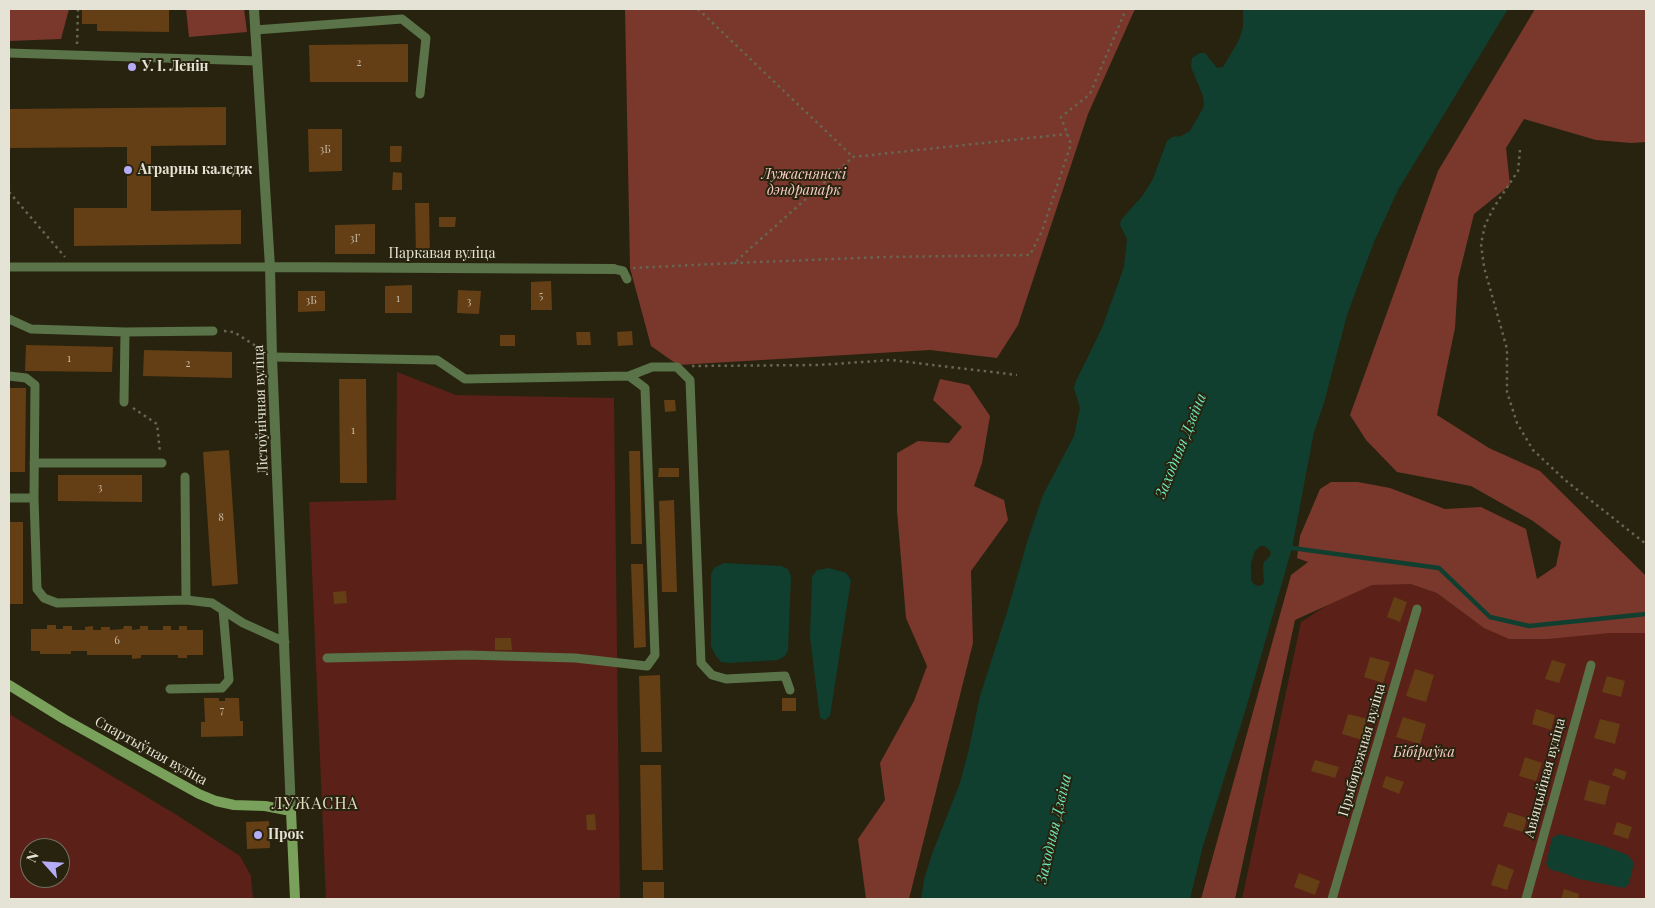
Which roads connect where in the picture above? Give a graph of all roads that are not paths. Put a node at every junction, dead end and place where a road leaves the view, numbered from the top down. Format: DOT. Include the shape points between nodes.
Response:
graph roads {
  1 [pos="254,9"];
  2 [pos="255,30"];
  3 [pos="9,53"];
  4 [pos="257,61"];
  5 [pos="420,94"];
  6 [pos="9,267"];
  7 [pos="270,267"];
  8 [pos="614,269"];
  9 [pos="627,278"];
  10 [pos="9,319"];
  11 [pos="213,331"];
  12 [pos="125,332"];
  13 [pos="272,357"];
  14 [pos="9,376"];
  15 [pos="629,376"];
  16 [pos="124,402"];
  17 [pos="34,463"];
  18 [pos="162,463"];
  19 [pos="185,477"];
  20 [pos="9,498"];
  21 [pos="34,498"];
  22 [pos="186,600"];
  23 [pos="1417,609"];
  24 [pos="223,610"];
  25 [pos="285,642"];
  26 [pos="327,658"];
  27 [pos="1591,665"];
  28 [pos="9,685"];
  29 [pos="170,689"];
  30 [pos="790,690"];
  31 [pos="291,811"];
  32 [pos="295,899"];
  33 [pos="1332,899"];
  34 [pos="1526,899"];
  1 -- 2 [label="street, Лістоўнічная вуліца"];
  2 -- 4 [label="street, Лістоўнічная вуліца"];
  2 -- 5 [label="lane" via="402,19 426,38"];
  3 -- 4 [label="lane"];
  4 -- 7 [label="street, Лістоўнічная вуліца"];
  6 -- 7 [label="lane"];
  7 -- 8 [label="street, Паркавая вуліца"];
  7 -- 13 [label="street, Лістоўнічная вуліца"];
  8 -- 9 [label="lane" via="623,271"];
  10 -- 12 [label="lane" via="31,329"];
  11 -- 12 [label="lane"];
  12 -- 16 [label="lane"];
  13 -- 15 [label="lane" via="437,360 465,379"];
  13 -- 25 [label="street, Лістоўнічная вуліца"];
  14 -- 17 [label="lane" via="26,378 35,385"];
  15 -- 26 [label="lane" via="645,388 655,655 647,666 575,658 466,655"];
  15 -- 30 [label="lane" via="652,367 676,367 690,380 701,663 712,675 726,678 785,676"];
  17 -- 18 [label="lane"];
  17 -- 21 [label="lane"];
  19 -- 22 [label="lane"];
  20 -- 21 [label="lane"];
  21 -- 22 [label="lane" via="37,589 44,598 57,603"];
  22 -- 24 [label="lane" via="212,603"];
  23 -- 33 [label="lane, Прыбярэжная вуліца"];
  24 -- 25 [label="lane"];
  24 -- 29 [label="lane" via="228,680 222,688"];
  25 -- 31 [label="street, Лістоўнічная вуліца"];
  27 -- 34 [label="lane, Авіяцыйная вуліца"];
  28 -- 31 [label="street, Спартыўная вуліца" via="200,794 234,805"];
  31 -- 32 [label="street"];
}
